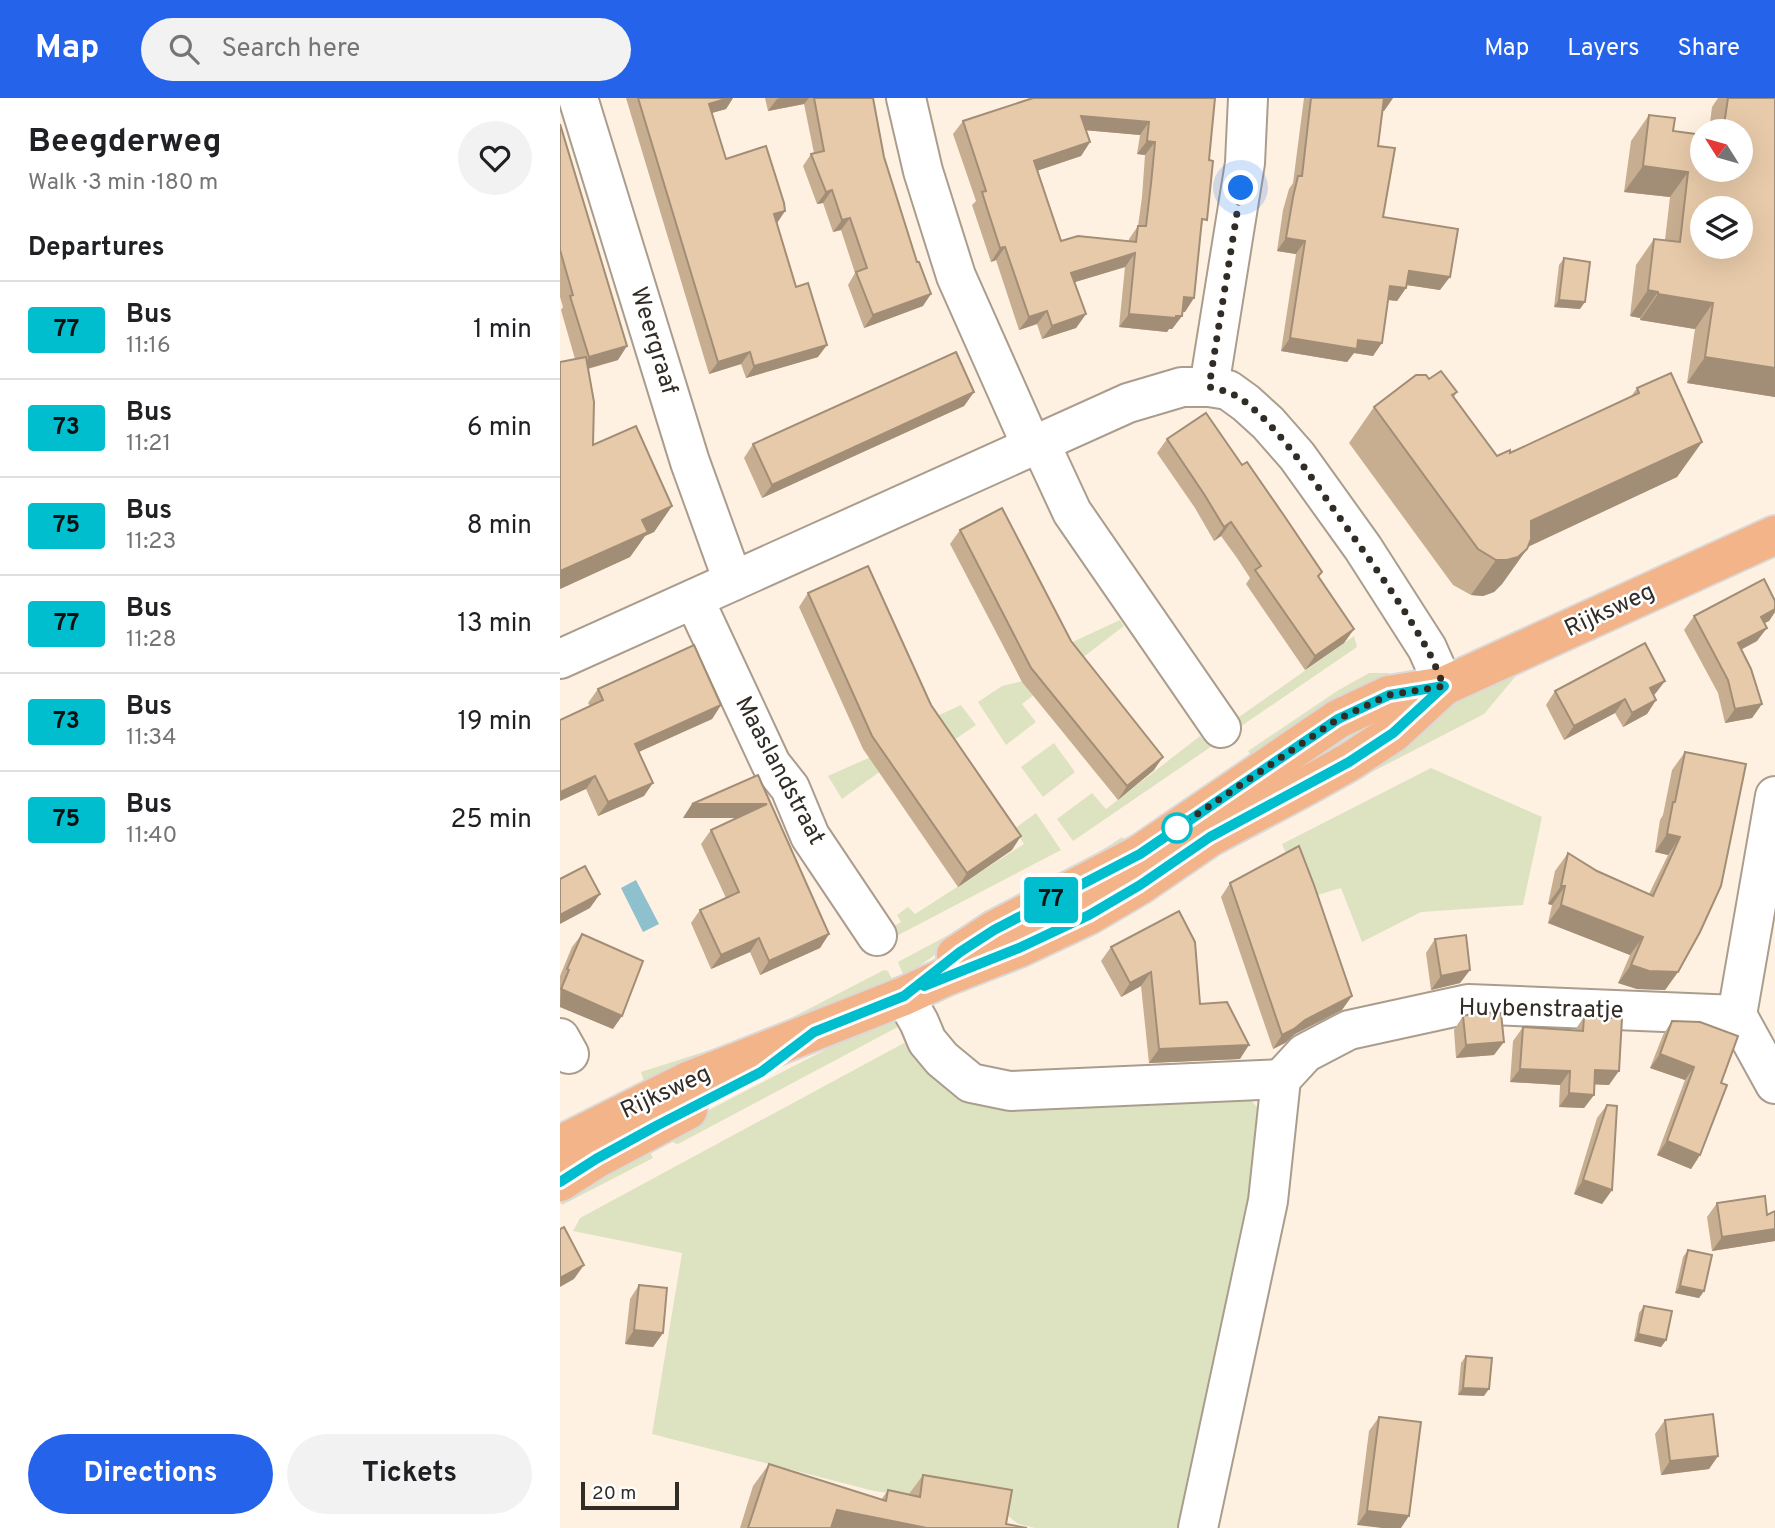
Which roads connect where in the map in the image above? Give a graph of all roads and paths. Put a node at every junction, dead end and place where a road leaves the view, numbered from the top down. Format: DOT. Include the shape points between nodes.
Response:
graph roads {
  1 [pos="579,98"];
  2 [pos="906,98"];
  3 [pos="1248,98"];
  4 [pos="1209,387"];
  5 [pos="1036,445"];
  6 [pos="1775,535"];
  7 [pos="733,581"];
  8 [pos="694,599"];
  9 [pos="560,659"];
  10 [pos="1444,686"];
  11 [pos="1221,728"];
  12 [pos="1775,796"];
  13 [pos="877,936"];
  14 [pos="904,996"];
  15 [pos="1737,1015"];
  16 [pos="814,1032"];
  17 [pos="1281,1079"];
  18 [pos="1775,1084"];
  19 [pos="560,1145"];
  20 [pos="560,1182"];
  21 [pos="1198,1528"];
  1 -- 7 [label="street, Weergraaf" via="690,462"];
  2 -- 5 [label="street" via="956,276"];
  3 -- 4 [label="street" via="1245,163"];
  4 -- 5 [label="street" via="1182,387 1128,403"];
  4 -- 10 [label="street" via="1228,390 1246,402 1297,456 1413,626"];
  5 -- 7 [label="street"];
  5 -- 11 [label="street" via="1072,512"];
  6 -- 10 [label="main road, Rijksweg"];
  7 -- 8 [label="street"];
  8 -- 9 [label="street"];
  8 -- 13 [label="street, Maaslandstraat" via="810,836"];
  10 -- 14 [label="main road, Rijksweg" via="1389,695 1326,726 1140,854 994,930"];
  12 -- 15 [label="street"];
  14 -- 16 [label="main road, Rijksweg"];
  14 -- 17 [label="street" via="927,1041 971,1083 1010,1091"];
  15 -- 17 [label="street, Huybenstraatje" via="1468,1004 1349,1030 1305,1053"];
  15 -- 18 [label="street"];
  16 -- 19 [label="main road, Rijksweg" via="688,1081"];
  16 -- 20 [label="main road, Rijksweg" via="761,1072"];
  17 -- 21 [label="street" via="1268,1201"];
}
